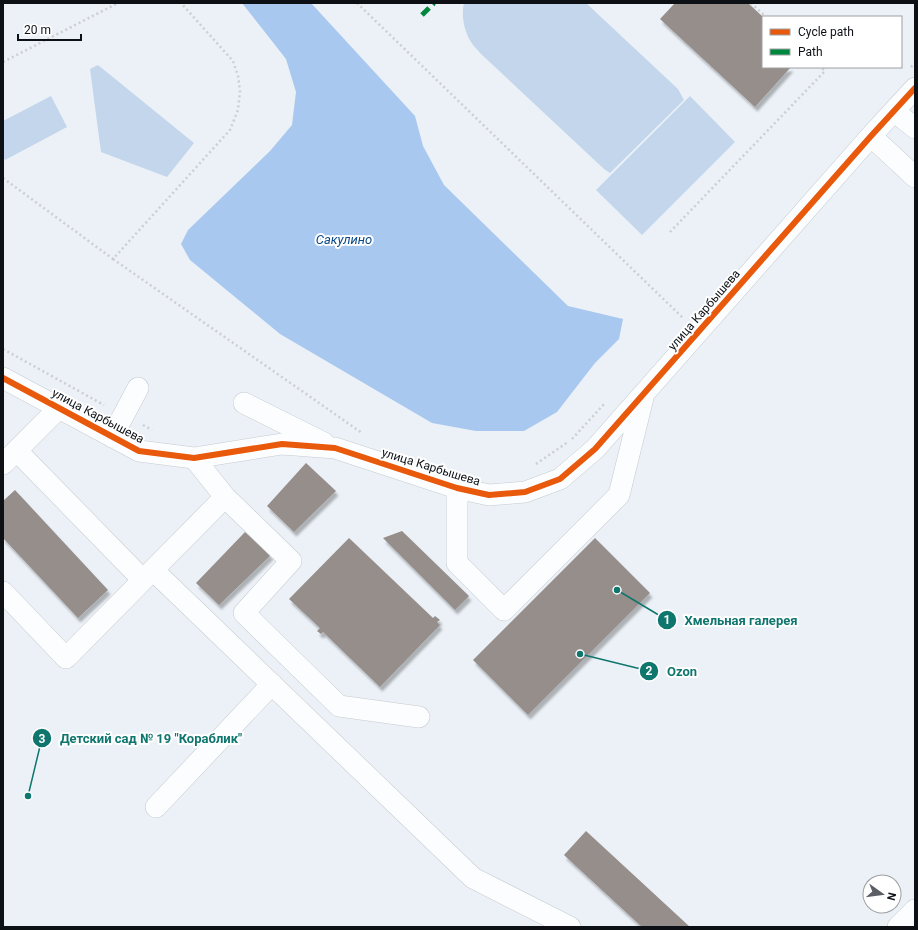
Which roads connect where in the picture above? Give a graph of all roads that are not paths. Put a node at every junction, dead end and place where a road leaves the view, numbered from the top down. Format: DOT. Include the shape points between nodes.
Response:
graph roads {
  1 [pos="915,88"];
  2 [pos="894,111"];
  3 [pos="915,128"];
  4 [pos="871,136"];
  5 [pos="915,177"];
  6 [pos="3,378"];
  7 [pos="138,388"];
  8 [pos="644,395"];
  9 [pos="244,403"];
  10 [pos="59,408"];
  11 [pos="112,437"];
  12 [pos="335,448"];
  13 [pos="10,457"];
  14 [pos="194,458"];
  15 [pos="457,488"];
  16 [pos="225,497"];
  17 [pos="148,575"];
  18 [pos="3,592"];
  19 [pos="272,684"];
  20 [pos="419,717"];
  21 [pos="156,807"];
  22 [pos="915,910"];
  23 [pos="570,927"];
  24 [pos="898,927"];
  1 -- 2 [label="street, улица Карбышева"];
  2 -- 3 [label="street"];
  2 -- 4 [label="street, улица Карбышева"];
  4 -- 5 [label="street"];
  4 -- 8 [label="street, улица Карбышева"];
  6 -- 10 [label="street, улица Карбышева"];
  7 -- 11 [label="street"];
  8 -- 15 [label="street, улица Карбышева" via="596,450 560,479 525,492 490,495"];
  8 -- 15 [label="street" via="619,495 504,610 457,563"];
  9 -- 12 [label="street"];
  10 -- 11 [label="street, улица Карбышева"];
  10 -- 13 [label="street"];
  11 -- 14 [label="street, улица Карбышева" via="139,452"];
  12 -- 14 [label="street, улица Карбышева" via="282,444"];
  12 -- 15 [label="street, улица Карбышева"];
  13 -- 17 [label="street"];
  14 -- 16 [label="street"];
  16 -- 17 [label="street"];
  16 -- 20 [label="street" via="291,561 244,613 339,706"];
  17 -- 18 [label="street" via="66,658"];
  17 -- 19 [label="street"];
  19 -- 21 [label="street"];
  19 -- 23 [label="street" via="474,878"];
  22 -- 24 [label="street"];
}
